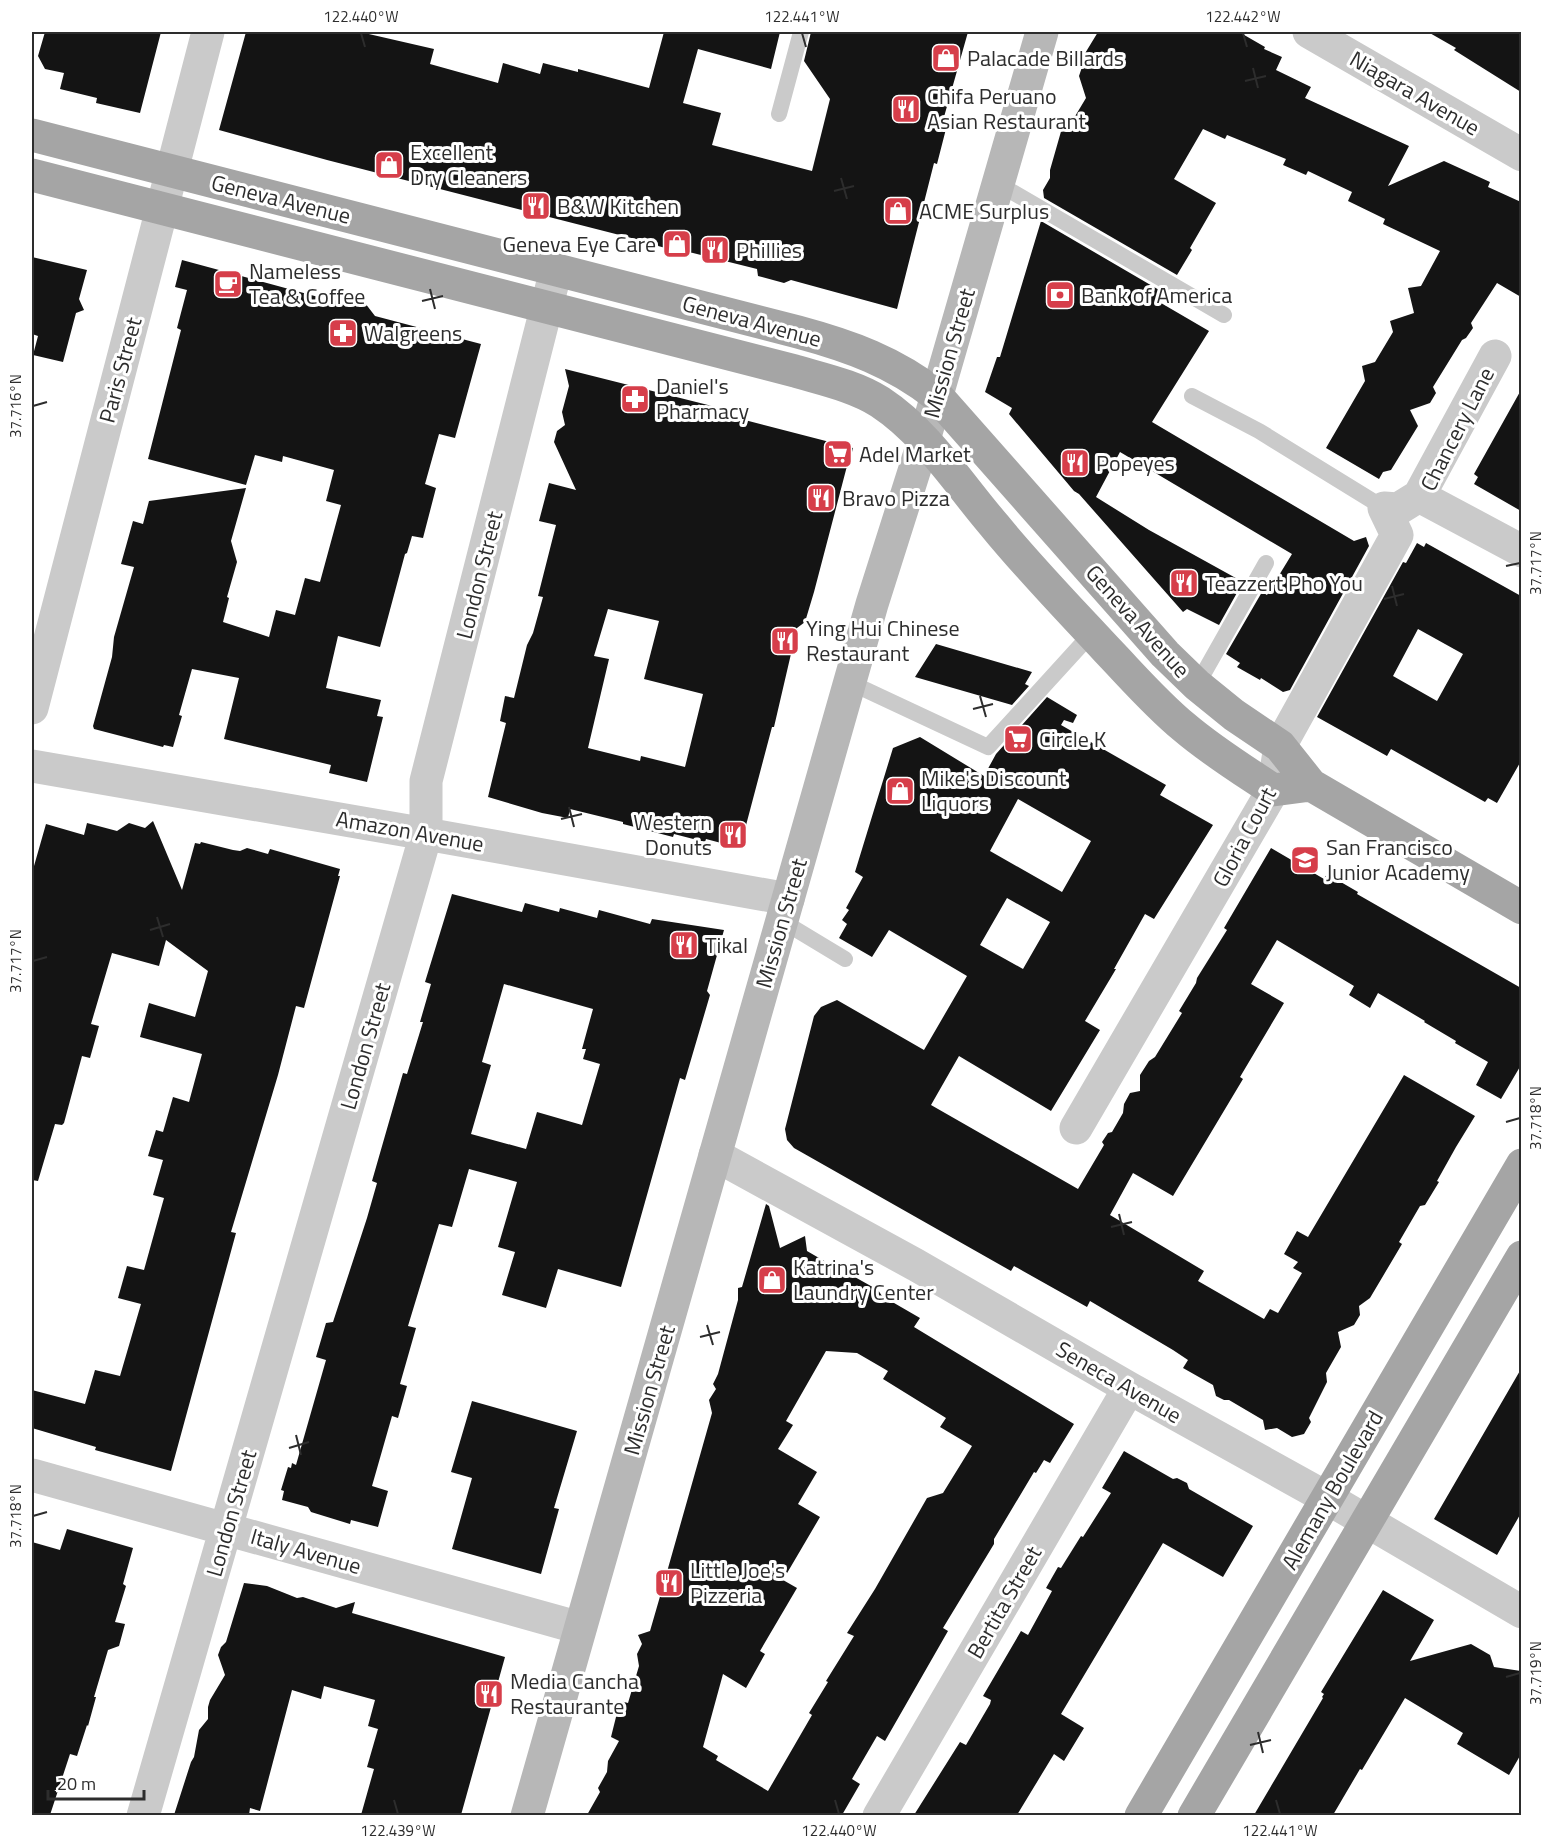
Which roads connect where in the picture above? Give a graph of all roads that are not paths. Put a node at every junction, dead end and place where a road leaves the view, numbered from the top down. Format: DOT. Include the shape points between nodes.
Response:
graph roads {
  1 [pos="208,32"];
  2 [pos="801,32"];
  3 [pos="1041,32"];
  4 [pos="1309,32"];
  5 [pos="779,114"];
  6 [pos="32,135"];
  7 [pos="1521,156"];
  8 [pos="171,171"];
  9 [pos="32,175"];
  10 [pos="998,183"];
  11 [pos="161,208"];
  12 [pos="556,270"];
  13 [pos="546,307"];
  14 [pos="1224,315"];
  15 [pos="1495,356"];
  16 [pos="936,395"];
  17 [pos="1192,396"];
  18 [pos="924,440"];
  19 [pos="1419,496"];
  20 [pos="1384,508"];
  21 [pos="1521,551"];
  22 [pos="1266,563"];
  23 [pos="1092,633"];
  24 [pos="849,682"];
  25 [pos="1197,685"];
  26 [pos="32,708"];
  27 [pos="1280,746"];
  28 [pos="32,766"];
  29 [pos="1311,785"];
  30 [pos="1273,790"];
  31 [pos="426,834"];
  32 [pos="1521,908"];
  33 [pos="785,910"];
  34 [pos="845,959"];
  35 [pos="1076,1128"];
  36 [pos="715,1155"];
  37 [pos="1521,1165"];
  38 [pos="1521,1257"];
  39 [pos="1129,1388"];
  40 [pos="32,1475"];
  41 [pos="1327,1498"];
  42 [pos="1366,1521"];
  43 [pos="226,1529"];
  44 [pos="1521,1612"];
  45 [pos="580,1628"];
  46 [pos="143,1815"];
  47 [pos="527,1815"];
  48 [pos="879,1815"];
  49 [pos="1141,1815"];
  50 [pos="1194,1815"];
  1 -- 8 [label="street, Paris Street"];
  2 -- 5 [label="lane"];
  3 -- 10 [label="main road, Mission Street"];
  4 -- 7 [label="street, Niagara Avenue"];
  6 -- 8 [label="main road, Geneva Avenue"];
  8 -- 11 [label="street, Paris Street"];
  8 -- 12 [label="main road, Geneva Avenue"];
  9 -- 11 [label="main road, Geneva Avenue"];
  10 -- 14 [label="lane"];
  10 -- 16 [label="main road, Mission Street"];
  11 -- 13 [label="main road, Geneva Avenue"];
  11 -- 26 [label="street, Paris Street"];
  12 -- 13 [label="street, London Street"];
  12 -- 16 [label="main road, Geneva Avenue" via="849,347 914,377"];
  13 -- 18 [label="main road, Geneva Avenue" via="835,383 879,401"];
  13 -- 31 [label="street, London Street" via="426,781"];
  15 -- 19 [label="street, Chancery Lane"];
  16 -- 18 [label="main road, Mission Street"];
  16 -- 25 [label="main road, Geneva Avenue" via="1132,619"];
  17 -- 20 [label="lane" via="1259,431"];
  18 -- 23 [label="main road, Geneva Avenue" via="993,525"];
  18 -- 24 [label="main road, Mission Street"];
  19 -- 20 [label="street" via="1398,509"];
  19 -- 21 [label="street, Chancery Lane"];
  20 -- 27 [label="street, Gloria Court" via="1397,534"];
  22 -- 25 [label="lane"];
  23 -- 24 [label="lane" via="988,747"];
  23 -- 30 [label="main road, Geneva Avenue" via="1184,727"];
  24 -- 33 [label="main road, Mission Street"];
  25 -- 27 [label="main road, Geneva Avenue"];
  27 -- 29 [label="main road, Geneva Avenue"];
  27 -- 30 [label="street, Gloria Court"];
  28 -- 31 [label="street, Amazon Avenue"];
  29 -- 30 [label="main road"];
  29 -- 32 [label="main road, Geneva Avenue"];
  30 -- 35 [label="street, Gloria Court"];
  31 -- 33 [label="street, Amazon Avenue"];
  31 -- 43 [label="street, London Street"];
  33 -- 34 [label="lane"];
  33 -- 36 [label="main road, Mission Street"];
  36 -- 39 [label="street, Seneca Avenue"];
  36 -- 45 [label="main road, Mission Street"];
  37 -- 41 [label="main road, Alemany Boulevard"];
  38 -- 42 [label="main road, Alemany Boulevard"];
  39 -- 41 [label="street, Seneca Avenue"];
  39 -- 48 [label="street, Bertita Street"];
  40 -- 43 [label="street, Italy Avenue"];
  41 -- 42 [label="street, Seneca Avenue"];
  41 -- 49 [label="main road, Alemany Boulevard"];
  42 -- 44 [label="street, Seneca Avenue"];
  42 -- 50 [label="main road, Alemany Boulevard"];
  43 -- 45 [label="street, Italy Avenue"];
  43 -- 46 [label="street, London Street"];
  45 -- 47 [label="main road, Mission Street"];
}
